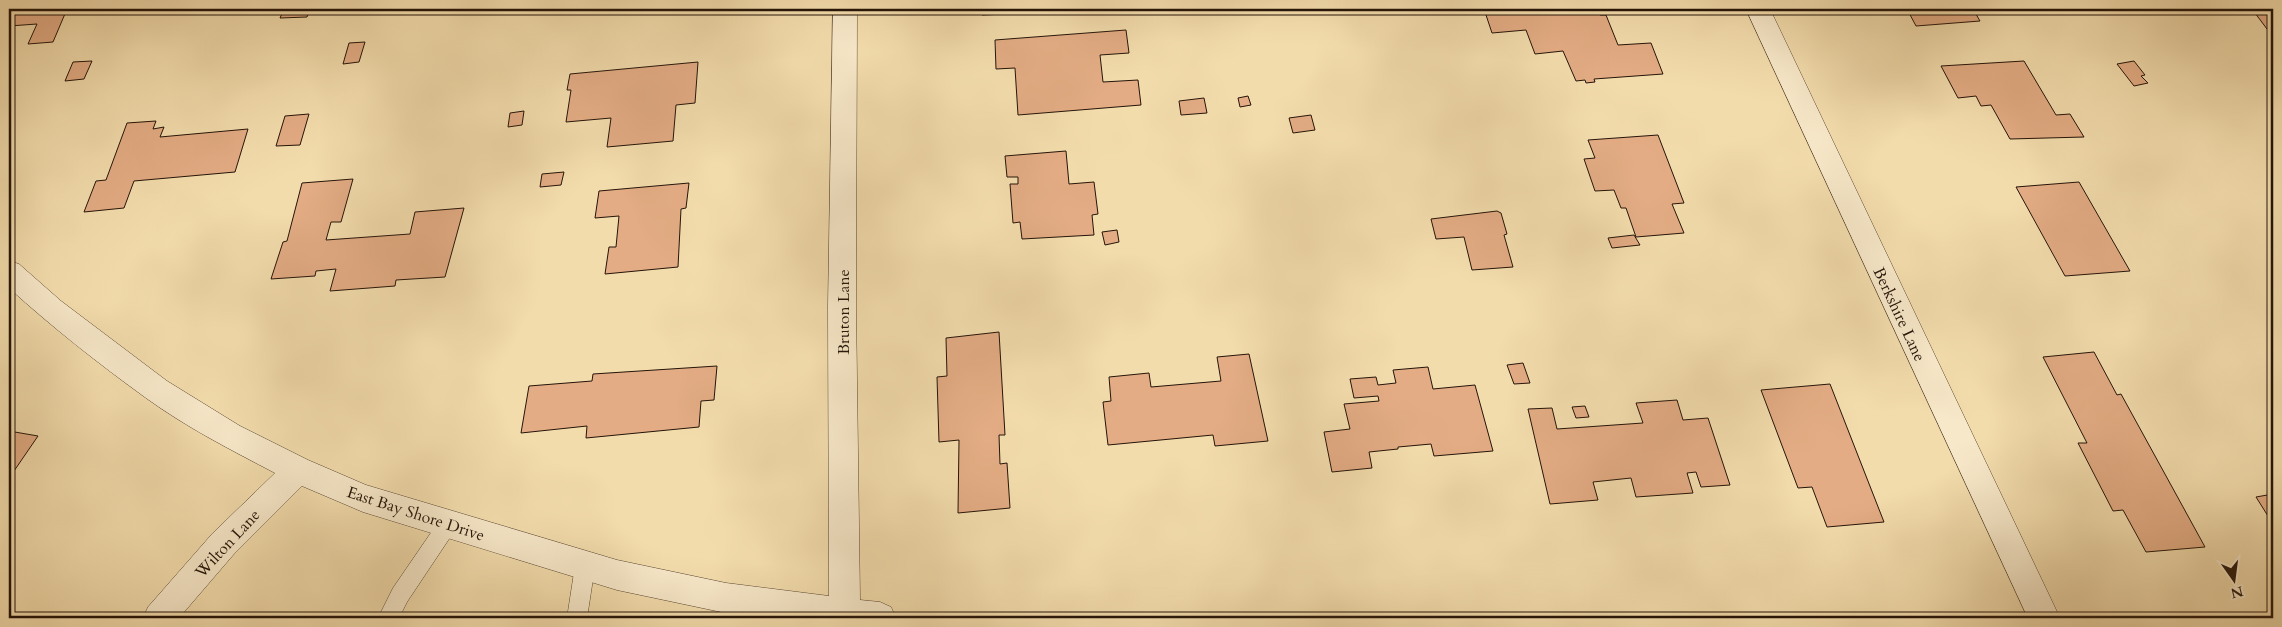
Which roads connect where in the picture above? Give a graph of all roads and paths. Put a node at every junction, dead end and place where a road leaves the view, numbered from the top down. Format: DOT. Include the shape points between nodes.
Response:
graph roads {
  1 [pos="845,9"];
  2 [pos="1758,9"];
  3 [pos="9,272"];
  4 [pos="298,470"];
  5 [pos="448,524"];
  6 [pos="586,566"];
  7 [pos="845,615"];
  8 [pos="159,618"];
  9 [pos="388,618"];
  10 [pos="577,618"];
  11 [pos="880,618"];
  12 [pos="2044,618"];
  1 -- 7 [label="street, Bruton Lane" via="842,307"];
  2 -- 12 [label="street, Berkshire Lane"];
  3 -- 4 [label="street, East Bay Shore Drive" via="51,309 157,390 230,435"];
  4 -- 5 [label="street, East Bay Shore Drive" via="363,498"];
  4 -- 8 [label="street, Wilton Lane" via="223,544"];
  5 -- 6 [label="street, East Bay Shore Drive"];
  5 -- 9 [label="lane"];
  6 -- 7 [label="street, East Bay Shore Drive" via="726,598"];
  6 -- 10 [label="lane"];
  7 -- 11 [label="street, East Bay Shore Drive"];
}
